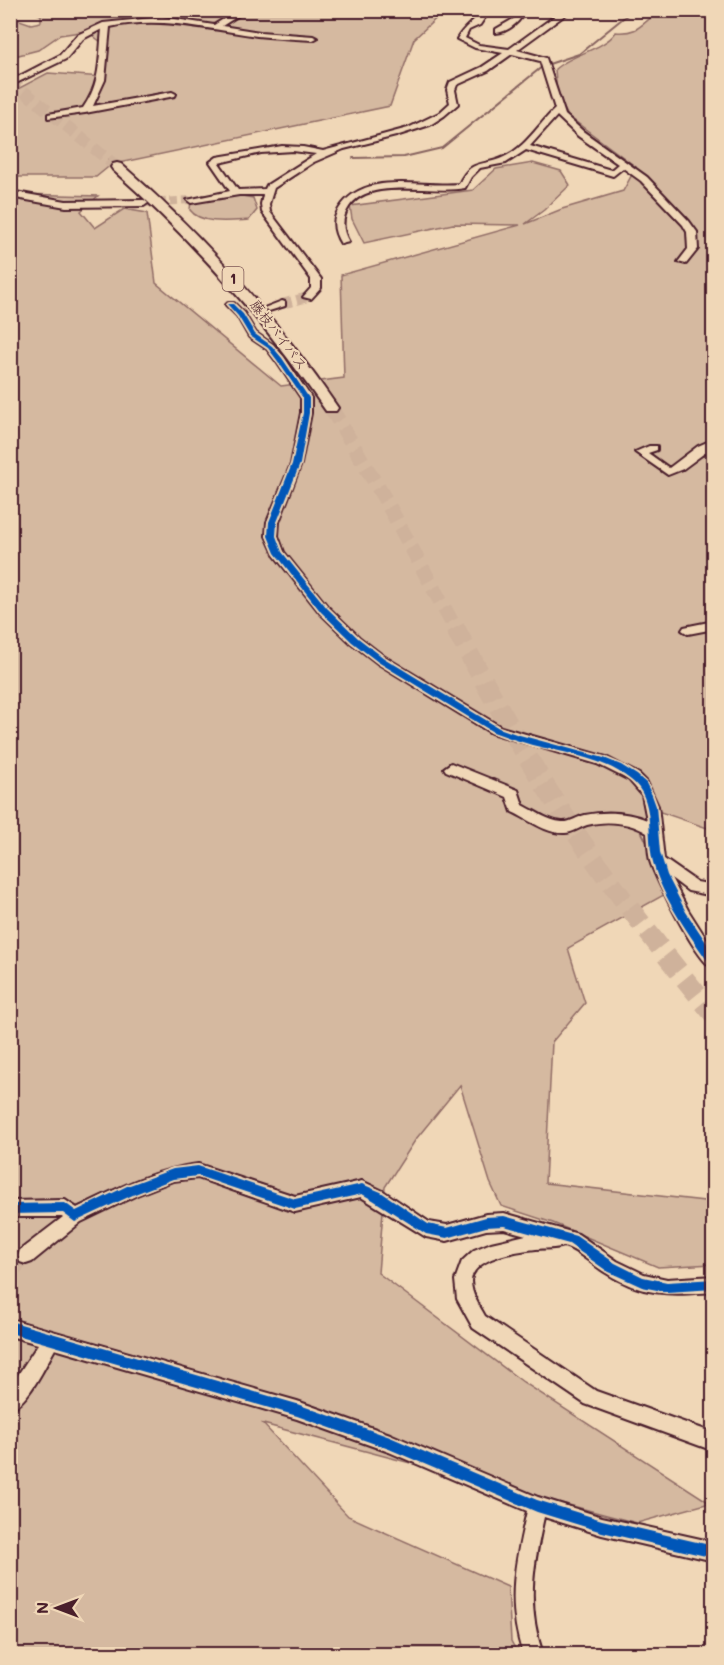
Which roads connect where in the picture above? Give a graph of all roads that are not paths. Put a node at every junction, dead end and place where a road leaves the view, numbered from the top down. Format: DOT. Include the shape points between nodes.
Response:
graph roads {
  1 [pos="244,10"];
  2 [pos="487,10"];
  3 [pos="522,10"];
  4 [pos="564,11"];
  5 [pos="106,26"];
  6 [pos="215,27"];
  7 [pos="500,31"];
  8 [pos="313,38"];
  9 [pos="511,51"];
  10 [pos="10,84"];
  11 [pos="172,94"];
  12 [pos="85,111"];
  13 [pos="557,111"];
  14 [pos="51,116"];
  15 [pos="524,147"];
  16 [pos="324,154"];
  17 [pos="624,163"];
  18 [pos="117,167"];
  19 [pos="268,192"];
  20 [pos="236,193"];
  21 [pos="10,194"];
  22 [pos="191,200"];
  23 [pos="144,203"];
  24 [pos="344,242"];
  25 [pos="683,261"];
  26 [pos="308,297"];
  27 [pos="282,304"];
  28 [pos="231,305"];
  29 [pos="268,308"];
  30 [pos="331,408"];
  31 [pos="714,442"];
  32 [pos="652,448"];
  33 [pos="714,625"];
  34 [pos="688,630"];
  35 [pos="451,768"];
  36 [pos="654,830"];
  37 [pos="657,861"];
  38 [pos="714,891"];
  39 [pos="714,963"];
  40 [pos="10,1209"];
  41 [pos="75,1217"];
  42 [pos="572,1240"];
  43 [pos="26,1256"];
  44 [pos="714,1284"];
  45 [pos="10,1327"];
  46 [pos="51,1339"];
  47 [pos="10,1401"];
  48 [pos="714,1442"];
  49 [pos="537,1506"];
  50 [pos="714,1552"];
  51 [pos="533,1654"];
  1 -- 6 [label="street"];
  2 -- 9 [label="street" via="466,29 462,39 473,45"];
  3 -- 7 [label="street" via="518,19"];
  4 -- 9 [label="street"];
  5 -- 6 [label="street" via="162,19"];
  5 -- 10 [label="street" via="80,37 63,57"];
  5 -- 12 [label="street" via="102,84"];
  6 -- 8 [label="street"];
  9 -- 13 [label="street" via="532,54 544,64"];
  9 -- 16 [label="street" via="453,84 454,104 442,117"];
  11 -- 12 [label="street"];
  12 -- 14 [label="street"];
  13 -- 15 [label="street"];
  13 -- 17 [label="street" via="581,134"];
  15 -- 17 [label="street" via="613,173"];
  15 -- 24 [label="street" via="509,158 478,165 462,186 376,187 355,194 340,216 338,230"];
  16 -- 19 [label="street" via="270,187"];
  16 -- 20 [label="street" via="290,149 220,158 214,162"];
  17 -- 25 [label="street" via="644,179 692,232 693,249"];
  18 -- 30 [label="highway, 藤枝バイパス / 1" via="186,230 257,306"];
  19 -- 20 [label="street"];
  19 -- 26 [label="street" via="266,212 316,279 316,288"];
  20 -- 22 [label="street"];
  21 -- 23 [label="street" via="66,204"];
  27 -- 29 [label="street"];
  28 -- 36 [label="street" via="245,314 252,334 270,347 306,398 296,464 290,485 279,502 272,536 279,553 324,610 381,660 496,730 591,755 637,779 651,799"];
  31 -- 32 [label="street" via="668,472 640,453"];
  33 -- 34 [label="street"];
  35 -- 36 [label="street" via="513,794 517,808 557,827 568,828 584,820 627,819 644,822"];
  36 -- 37 [label="street"];
  37 -- 38 [label="street" via="693,886"];
  37 -- 39 [label="street"];
  40 -- 41 [label="street" via="66,1208"];
  41 -- 42 [label="street" via="173,1174 198,1171 295,1204 362,1189 426,1229 447,1233 504,1221"];
  41 -- 43 [label="street"];
  42 -- 44 [label="street" via="610,1267 642,1282 667,1287"];
  42 -- 48 [label="street" via="538,1241 488,1250 472,1261 464,1275 463,1289 468,1307 479,1323 591,1398"];
  45 -- 46 [label="street"];
  46 -- 47 [label="street"];
  46 -- 49 [label="street" via="297,1410 390,1443"];
  49 -- 50 [label="street" via="602,1526"];
  49 -- 51 [label="street" via="520,1606"];
}
